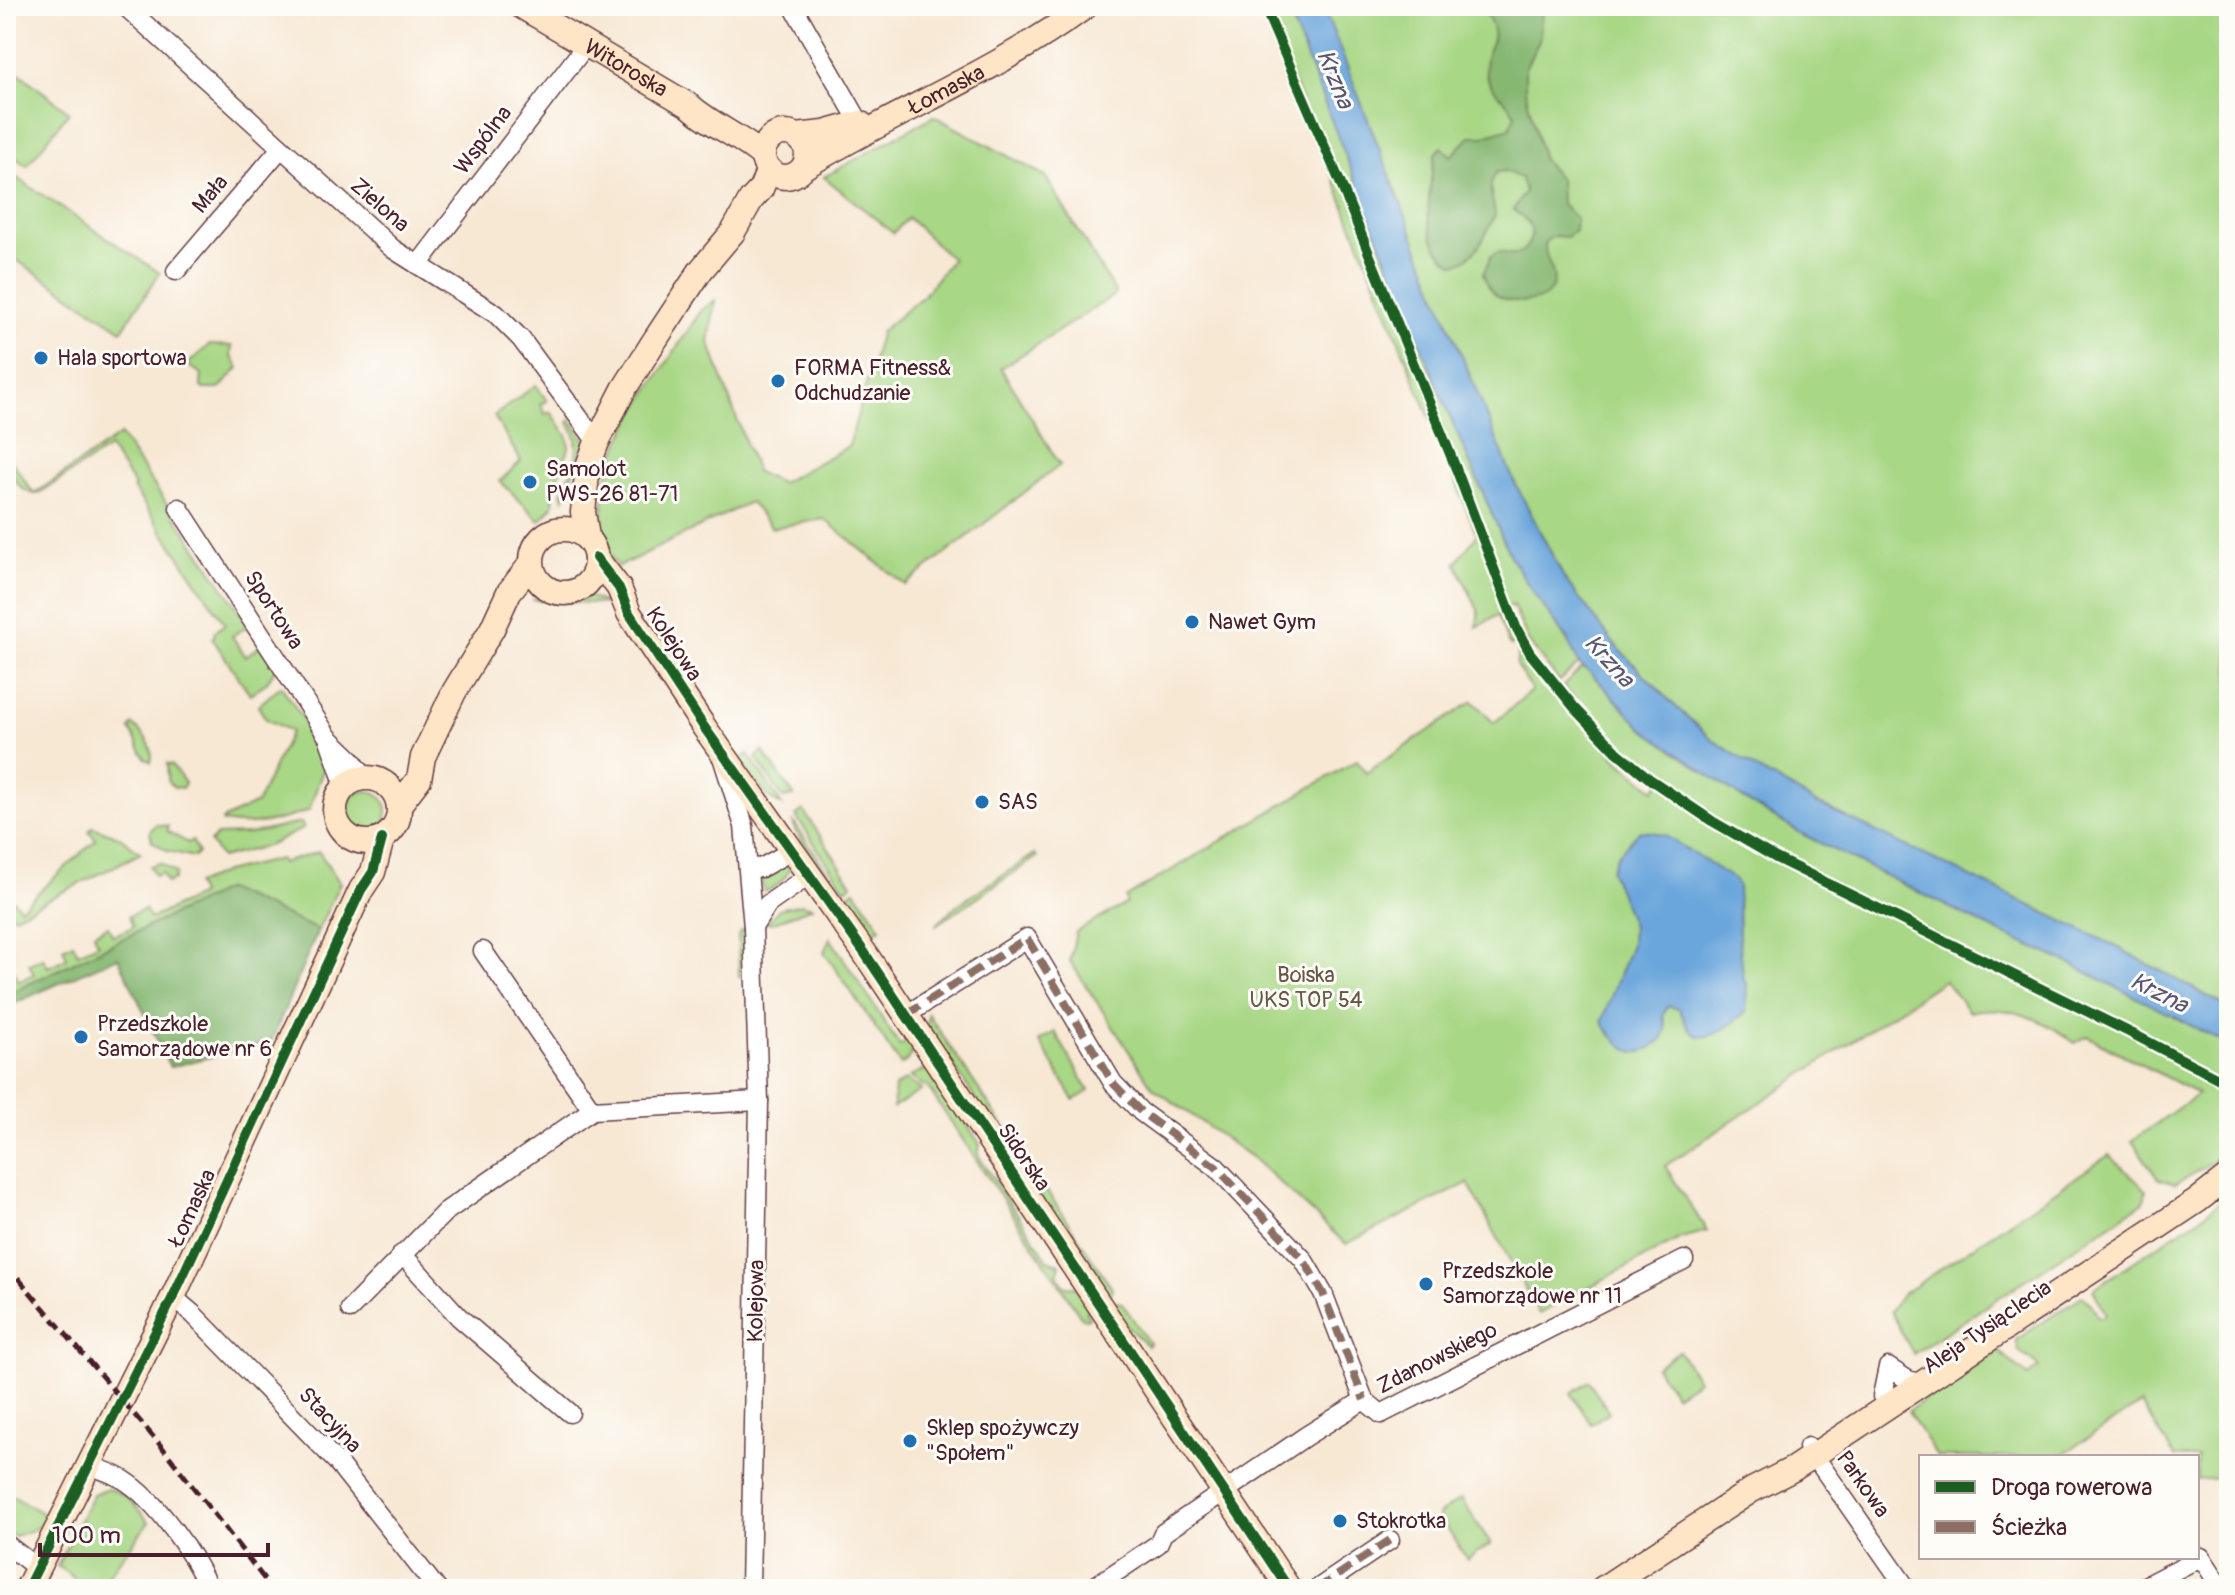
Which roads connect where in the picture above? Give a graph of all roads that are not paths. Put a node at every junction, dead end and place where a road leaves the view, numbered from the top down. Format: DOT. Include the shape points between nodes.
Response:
graph roads {
  1 [pos="125,6"];
  2 [pos="521,6"];
  3 [pos="793,6"];
  4 [pos="1067,6"];
  5 [pos="1086,6"];
  6 [pos="586,45"];
  7 [pos="690,106"];
  8 [pos="863,128"];
  9 [pos="788,135"];
  10 [pos="281,148"];
  11 [pos="782,167"];
  12 [pos="418,265"];
  13 [pos="176,271"];
  14 [pos="597,442"];
  15 [pos="588,466"];
  16 [pos="179,508"];
  17 [pos="548,532"];
  18 [pos="591,547"];
  19 [pos="531,564"];
  20 [pos="581,588"];
  21 [pos="551,591"];
  22 [pos="629,613"];
  23 [pos="492,629"];
  24 [pos="720,751"];
  25 [pos="423,757"];
  26 [pos="365,782"];
  27 [pos="399,805"];
  28 [pos="382,839"];
  29 [pos="354,840"];
  30 [pos="793,850"];
  31 [pos="748,867"];
  32 [pos="811,874"];
  33 [pos="361,890"];
  34 [pos="753,927"];
  35 [pos="483,951"];
  36 [pos="906,1015"];
  37 [pos="759,1101"];
  38 [pos="592,1110"];
  39 [pos="2229,1176"];
  40 [pos="402,1254"];
  41 [pos="1684,1260"];
  42 [pos="173,1297"];
  43 [pos="350,1309"];
  44 [pos="1906,1377"];
  45 [pos="1364,1400"];
  46 [pos="570,1413"];
  47 [pos="1810,1450"];
  48 [pos="89,1465"];
  49 [pos="1225,1492"];
  50 [pos="1390,1540"];
  51 [pos="6,1544"];
  52 [pos="2199,1558"];
  53 [pos="2197,1559"];
  54 [pos="32,1579"];
  55 [pos="209,1589"];
  56 [pos="437,1589"];
  57 [pos="750,1589"];
  58 [pos="1091,1589"];
  59 [pos="1289,1589"];
  60 [pos="1317,1589"];
  61 [pos="1602,1589"];
  62 [pos="1907,1589"];
  63 [pos="2139,1589"];
  64 [pos="2222,1589"];
  1 -- 10 [label="street, Zielona"];
  2 -- 6 [label="street, Witoroska"];
  3 -- 8 [label="street"];
  4 -- 8 [label="street, Łomaska"];
  5 -- 8 [label="street, Łomaska" via="979,75"];
  6 -- 7 [label="street, Witoroska"];
  6 -- 12 [label="street, Wspólna"];
  7 -- 9 [label="street, Witoroska"];
  7 -- 11 [label="street, Witoroska"];
  8 -- 9 [label="street, Witoroska"];
  8 -- 11 [label="street, Łomaska"];
  9 -- 11 [label="street" via="769,140"];
  9 -- 11 [label="street" via="807,150"];
  10 -- 12 [label="street, Zielona" via="393,249"];
  10 -- 13 [label="street, Mała"];
  11 -- 14 [label="street" via="701,270 624,389"];
  12 -- 14 [label="street, Zielona" via="508,325"];
  14 -- 15 [label="street"];
  15 -- 17 [label="street" via="564,518"];
  15 -- 18 [label="street" via="583,512"];
  16 -- 26 [label="street, Sportowa" via="328,737"];
  17 -- 18 [label="street" via="567,528"];
  17 -- 19 [label="street" via="535,546"];
  18 -- 20 [label="street" via="593,575"];
  18 -- 22 [label="street, Kolejowa"];
  19 -- 21 [label="street"];
  19 -- 23 [label="street" via="509,592"];
  20 -- 21 [label="street"];
  20 -- 22 [label="street, Kolejowa" via="599,591"];
  21 -- 23 [label="street" via="533,593"];
  22 -- 24 [label="street, Kolejowa"];
  23 -- 25 [label="street"];
  24 -- 30 [label="street, Sidorska"];
  24 -- 31 [label="street, Kolejowa" via="744,826"];
  25 -- 26 [label="street" via="406,773"];
  25 -- 27 [label="street" via="419,779"];
  26 -- 27 [label="street" via="394,792"];
  26 -- 29 [label="street" via="336,798 334,813 343,832"];
  27 -- 28 [label="street" via="397,821"];
  28 -- 29 [label="street"];
  28 -- 33 [label="street, Łomaska" via="373,872"];
  29 -- 33 [label="street"];
  30 -- 31 [label="street" via="761,868"];
  30 -- 32 [label="street, Sidorska"];
  31 -- 34 [label="street, Kolejowa"];
  32 -- 34 [label="street" via="768,904"];
  32 -- 36 [label="street, Sidorska"];
  33 -- 42 [label="street, Łomaska"];
  34 -- 37 [label="street, Kolejowa"];
  35 -- 38 [label="street"];
  36 -- 45 [label="street" via="1027,938 1113,1083 1141,1112 1216,1167 1303,1259 1323,1293"];
  36 -- 49 [label="street, Sidorska"];
  37 -- 38 [label="street"];
  37 -- 57 [label="street, Kolejowa"];
  38 -- 40 [label="street" via="445,1212"];
  39 -- 44 [label="street, Aleja Tysiąclecia" via="2192,1191"];
  40 -- 43 [label="street"];
  40 -- 46 [label="street" via="459,1317"];
  41 -- 45 [label="street, Zdanowskiego" via="1381,1414"];
  42 -- 48 [label="street, Łomaska"];
  42 -- 56 [label="street, Stacyjna" via="337,1462"];
  44 -- 47 [label="street, Aleja Tysiąclecia"];
  44 -- 47 [label="street, Aleja Tysiąclecia"];
  45 -- 49 [label="street, Zdanowskiego"];
  47 -- 61 [label="street, Aleja Tysiąclecia" via="1793,1469 1752,1490"];
  47 -- 62 [label="street, Parkowa"];
  48 -- 54 [label="street, Łomaska"];
  48 -- 55 [label="street" via="121,1478 147,1499"];
  49 -- 58 [label="street, Zdanowskiego"];
  49 -- 59 [label="street, Sidorska"];
  50 -- 60 [label="street"];
  51 -- 54 [label="street"];
  52 -- 64 [label="street"];
  53 -- 63 [label="street"];
}
